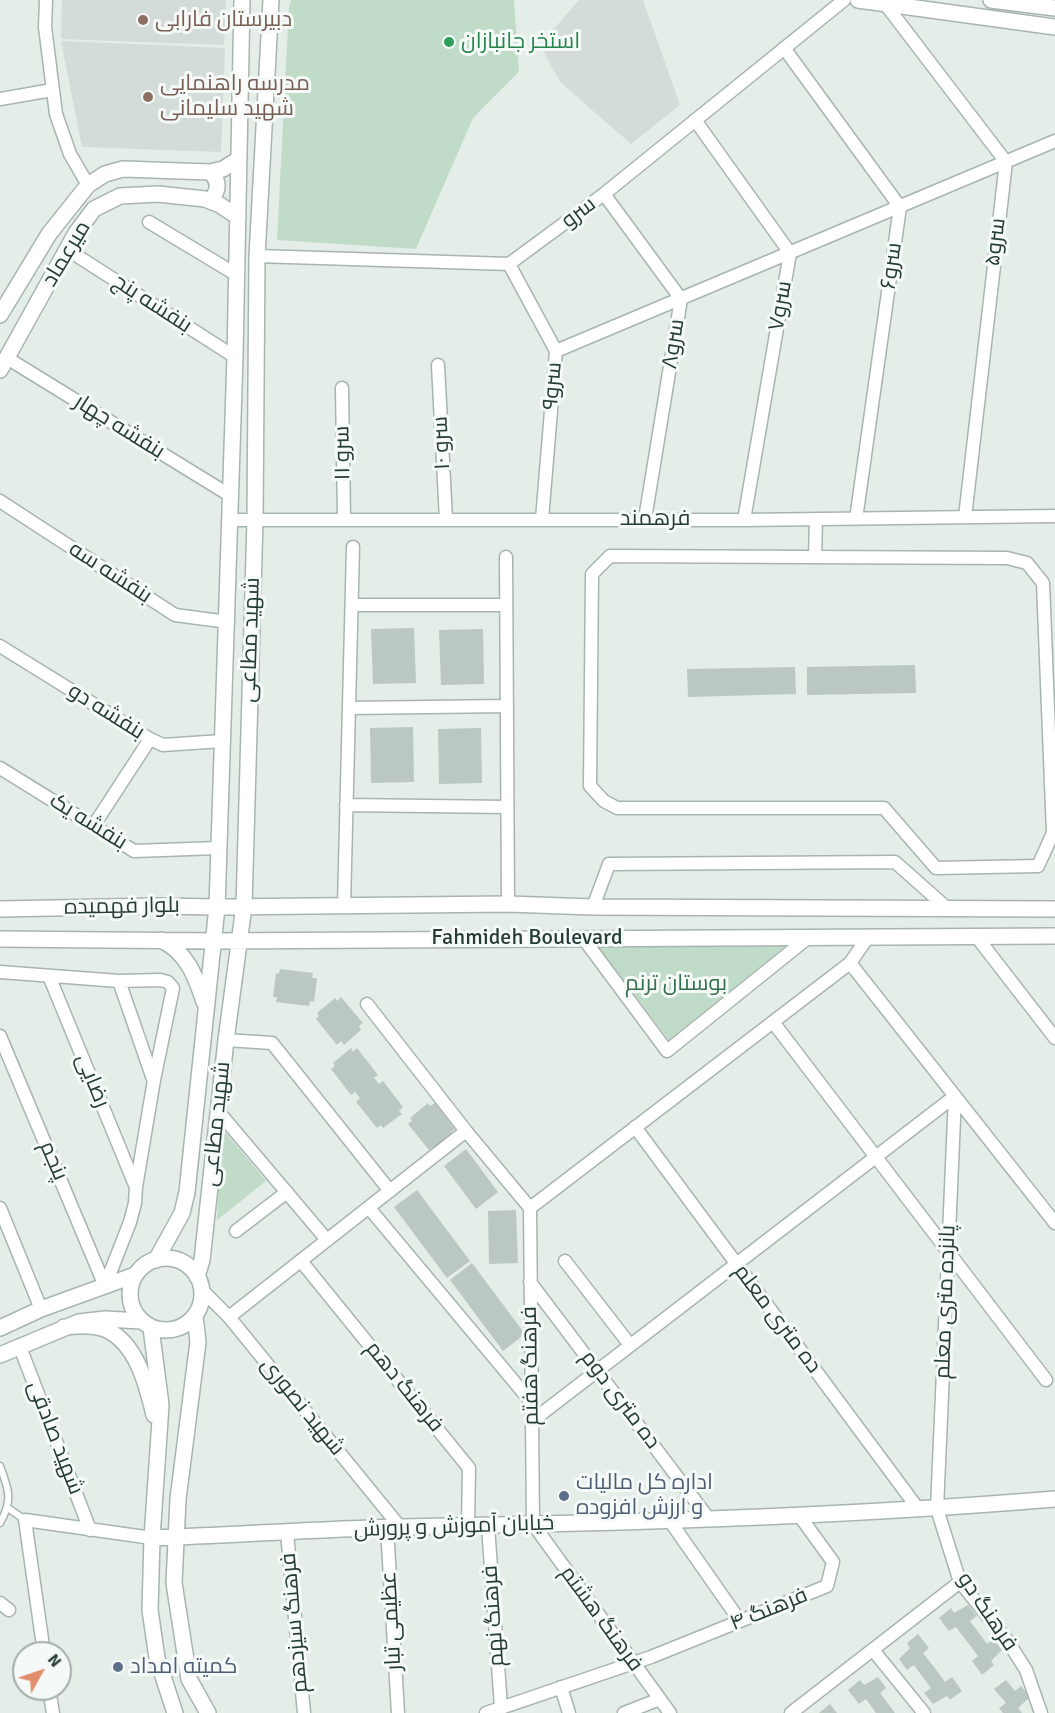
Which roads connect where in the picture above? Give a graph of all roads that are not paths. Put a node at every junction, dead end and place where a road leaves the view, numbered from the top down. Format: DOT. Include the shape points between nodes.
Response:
graph roads {
  1 [pos="46,0"];
  2 [pos="242,0"];
  3 [pos="271,0"];
  4 [pos="844,0"];
  5 [pos="858,0"];
  6 [pos="991,0"];
  7 [pos="886,5"];
  8 [pos="1055,8"];
  9 [pos="1053,29"];
  10 [pos="784,48"];
  11 [pos="52,90"];
  12 [pos="0,99"];
  13 [pos="695,120"];
  14 [pos="1055,141"];
  15 [pos="239,159"];
  16 [pos="1006,162"];
  17 [pos="210,172"];
  18 [pos="88,185"];
  19 [pos="604,194"];
  20 [pos="210,201"];
  21 [pos="900,207"];
  22 [pos="238,217"];
  23 [pos="149,222"];
  24 [pos="68,250"];
  25 [pos="790,253"];
  26 [pos="256,255"];
  27 [pos="509,264"];
  28 [pos="237,274"];
  29 [pos="7,291"];
  30 [pos="681,299"];
  31 [pos="0,315"];
  32 [pos="556,351"];
  33 [pos="235,357"];
  34 [pos="3,364"];
  35 [pos="438,365"];
  36 [pos="342,388"];
  37 [pos="231,496"];
  38 [pos="0,501"];
  39 [pos="1055,516"];
  40 [pos="344,518"];
  41 [pos="965,518"];
  42 [pos="542,519"];
  43 [pos="645,519"];
  44 [pos="816,519"];
  45 [pos="856,519"];
  46 [pos="230,520"];
  47 [pos="255,520"];
  48 [pos="446,520"];
  49 [pos="744,520"];
  50 [pos="353,547"];
  51 [pos="506,557"];
  52 [pos="815,557"];
  53 [pos="352,605"];
  54 [pos="506,605"];
  55 [pos="228,622"];
  56 [pos="0,646"];
  57 [pos="507,706"];
  58 [pos="349,708"];
  59 [pos="150,739"];
  60 [pos="222,741"];
  61 [pos="0,768"];
  62 [pos="346,805"];
  63 [pos="507,807"];
  64 [pos="94,825"];
  65 [pos="218,848"];
  66 [pos="508,904"];
  67 [pos="344,905"];
  68 [pos="244,906"];
  69 [pos="217,907"];
  70 [pos="593,907"];
  71 [pos="947,908"];
  72 [pos="0,909"];
  73 [pos="1055,909"];
  74 [pos="976,936"];
  75 [pos="1055,936"];
  76 [pos="808,937"];
  77 [pos="868,937"];
  78 [pos="583,938"];
  79 [pos="0,939"];
  80 [pos="150,940"];
  81 [pos="240,940"];
  82 [pos="214,941"];
  83 [pos="850,963"];
  84 [pos="0,972"];
  85 [pos="49,976"];
  86 [pos="118,981"];
  87 [pos="367,1004"];
  88 [pos="206,1009"];
  89 [pos="773,1022"];
  90 [pos="0,1036"];
  91 [pos="1055,1038"];
  92 [pos="226,1040"];
  93 [pos="154,1080"];
  94 [pos="955,1096"];
  95 [pos="218,1111"];
  96 [pos="635,1127"];
  97 [pos="466,1131"];
  98 [pos="875,1157"];
  99 [pos="136,1187"];
  100 [pos="390,1191"];
  101 [pos="287,1192"];
  102 [pos="0,1208"];
  103 [pos="369,1208"];
  104 [pos="530,1208"];
  105 [pos="1055,1223"];
  106 [pos="236,1232"];
  107 [pos="327,1240"];
  108 [pos="948,1252"];
  109 [pos="156,1260"];
  110 [pos="301,1261"];
  111 [pos="565,1261"];
  112 [pos="736,1264"];
  113 [pos="135,1275"];
  114 [pos="530,1282"];
  115 [pos="199,1283"];
  116 [pos="105,1286"];
  117 [pos="41,1309"];
  118 [pos="195,1316"];
  119 [pos="229,1317"];
  120 [pos="146,1324"];
  121 [pos="64,1327"];
  122 [pos="0,1328"];
  123 [pos="630,1345"];
  124 [pos="20,1347"];
  125 [pos="0,1355"];
  126 [pos="597,1370"];
  127 [pos="1046,1380"];
  128 [pos="532,1403"];
  129 [pos="532,1421"];
  130 [pos="159,1439"];
  131 [pos="0,1466"];
  132 [pos="1055,1499"];
  133 [pos="8,1508"];
  134 [pos="937,1509"];
  135 [pos="920,1510"];
  136 [pos="799,1515"];
  137 [pos="709,1519"];
  138 [pos="25,1520"];
  139 [pos="670,1521"];
  140 [pos="0,1523"];
  141 [pos="533,1524"];
  142 [pos="488,1526"];
  143 [pos="468,1527"];
  144 [pos="393,1528"];
  145 [pos="90,1530"];
  146 [pos="287,1533"];
  147 [pos="176,1537"];
  148 [pos="152,1538"];
  149 [pos="960,1582"];
  150 [pos="740,1622"];
  151 [pos="42,1641"];
  152 [pos="873,1650"];
  153 [pos="634,1664"];
  154 [pos="561,1687"];
  155 [pos="660,1699"];
  156 [pos="501,1707"];
  157 [pos="175,1713"];
  158 [pos="208,1713"];
  159 [pos="304,1713"];
  160 [pos="398,1713"];
  161 [pos="486,1713"];
  162 [pos="569,1713"];
  163 [pos="624,1713"];
  164 [pos="670,1713"];
  165 [pos="791,1713"];
  166 [pos="924,1713"];
  167 [pos="1041,1713"];
  1 -- 11 [label="street"];
  2 -- 15 [label="street, شهید مطاعی"];
  3 -- 26 [label="street, شهید مطاعی"];
  4 -- 10 [label="street, سرو"];
  5 -- 7 [label="street"];
  6 -- 8 [label="street"];
  7 -- 9 [label="street"];
  7 -- 16 [label="street"];
  10 -- 13 [label="street, سرو"];
  10 -- 21 [label="street"];
  11 -- 12 [label="street"];
  11 -- 18 [label="street" via="70,154"];
  13 -- 19 [label="street, سرو"];
  13 -- 25 [label="street, سرو۷"];
  14 -- 16 [label="street"];
  15 -- 17 [label="street, میرعماد"];
  15 -- 22 [label="street, شهید مطاعی"];
  16 -- 21 [label="street"];
  16 -- 41 [label="street, سرو۵"];
  17 -- 18 [label="street, میرعماد" via="123,169"];
  17 -- 20 [label="street" via="218,184"];
  18 -- 29 [label="street, میرعماد"];
  19 -- 27 [label="street, سرو"];
  19 -- 30 [label="street, سرو۸"];
  20 -- 22 [label="street, میرعماد"];
  20 -- 24 [label="street, میرعماد" via="158,194 120,196 94,208"];
  21 -- 25 [label="street"];
  21 -- 45 [label="street, سرو۶"];
  22 -- 28 [label="street, شهید مطاعی"];
  23 -- 28 [label="street"];
  24 -- 33 [label="street, بنفشه پنج"];
  24 -- 34 [label="street, میرعماد"];
  25 -- 30 [label="street"];
  25 -- 49 [label="street, سرو۷"];
  26 -- 27 [label="street"];
  26 -- 47 [label="street, شهید مطاعی"];
  27 -- 32 [label="street, سرو۹"];
  28 -- 33 [label="street, شهید مطاعی"];
  29 -- 31 [label="street, میرعماد"];
  30 -- 32 [label="street"];
  30 -- 43 [label="street, سرو۸"];
  32 -- 42 [label="street, سرو۹"];
  33 -- 37 [label="street, شهید مطاعی"];
  34 -- 37 [label="street, بنفشه چهار"];
  35 -- 48 [label="street, سرو ۱۰"];
  36 -- 40 [label="street, ۱۱ سرو"];
  37 -- 46 [label="street, شهید مطاعی"];
  38 -- 55 [label="street, بنفشه سه" via="175,615"];
  39 -- 41 [label="street, فرهمند"];
  40 -- 47 [label="street, فرهمند"];
  40 -- 48 [label="street, فرهمند"];
  41 -- 45 [label="street, فرهمند"];
  42 -- 43 [label="street, فرهمند"];
  42 -- 48 [label="street, فرهمند"];
  43 -- 49 [label="street, فرهمند"];
  44 -- 45 [label="street, فرهمند"];
  44 -- 49 [label="street, فرهمند"];
  44 -- 52 [label="street"];
  46 -- 47 [label="street, فرهمند"];
  46 -- 55 [label="street, شهید مطاعی"];
  47 -- 68 [label="street, شهید مطاعی"];
  50 -- 53 [label="street"];
  51 -- 54 [label="street"];
  52 -- 52 [label="street" via="1007,558 1027,563 1043,584 1053,833 1038,866 936,868 884,808 617,808 590,786 592,574 610,556"];
  53 -- 54 [label="street"];
  53 -- 58 [label="street"];
  54 -- 57 [label="street"];
  55 -- 60 [label="street, شهید مطاعی"];
  56 -- 59 [label="street, بنفشه دو"];
  57 -- 58 [label="street"];
  57 -- 63 [label="street"];
  58 -- 62 [label="street"];
  59 -- 60 [label="street, بنفشه دو" via="163,745"];
  59 -- 64 [label="street"];
  60 -- 65 [label="street, شهید مطاعی"];
  61 -- 64 [label="street, بنفشه یک"];
  62 -- 63 [label="street"];
  62 -- 67 [label="street"];
  63 -- 66 [label="street"];
  64 -- 65 [label="street, بنفشه یک" via="134,850"];
  65 -- 69 [label="street, شهید مطاعی"];
  66 -- 67 [label="street, Fahmideh Boulevard"];
  66 -- 70 [label="street, Fahmideh Boulevard"];
  67 -- 68 [label="street, Fahmideh Boulevard"];
  68 -- 69 [label="street, بلوار فهمیده"];
  68 -- 81 [label="street, شهید مطاعی"];
  69 -- 72 [label="street, بلوار فهمیده"];
  69 -- 82 [label="street, شهید مطاعی"];
  70 -- 71 [label="street, Fahmideh Boulevard"];
  70 -- 71 [label="street" via="609,864 895,862"];
  71 -- 73 [label="street, Fahmideh Boulevard"];
  74 -- 75 [label="street, Fahmideh Boulevard"];
  74 -- 77 [label="street, Fahmideh Boulevard"];
  74 -- 91 [label="street"];
  76 -- 77 [label="street, Fahmideh Boulevard"];
  76 -- 78 [label="street, Fahmideh Boulevard"];
  76 -- 78 [label="street" via="667,1051"];
  77 -- 83 [label="street"];
  78 -- 81 [label="street, Fahmideh Boulevard"];
  79 -- 80 [label="street, Fahmideh Boulevard"];
  80 -- 82 [label="street, Fahmideh Boulevard"];
  80 -- 88 [label="street" via="163,940 184,957"];
  81 -- 82 [label="street, Fahmideh Boulevard"];
  81 -- 92 [label="street, شهید مطاعی"];
  82 -- 88 [label="street, شهید مطاعی"];
  83 -- 89 [label="street"];
  83 -- 94 [label="street"];
  84 -- 85 [label="street"];
  85 -- 86 [label="street"];
  85 -- 99 [label="street, رضایی"];
  86 -- 93 [label="street"];
  86 -- 93 [label="street" via="160,980 173,988"];
  87 -- 97 [label="street"];
  88 -- 109 [label="street, شهید مطاعی" via="187,1192 182,1213"];
  89 -- 96 [label="street"];
  89 -- 98 [label="street"];
  90 -- 116 [label="street, پنجم"];
  92 -- 95 [label="street, شهید مطاعی"];
  92 -- 100 [label="street" via="272,1043"];
  93 -- 99 [label="street"];
  94 -- 98 [label="street"];
  94 -- 105 [label="street"];
  94 -- 108 [label="street, پانزده متری معلم"];
  95 -- 101 [label="street"];
  95 -- 115 [label="street, شهید مطاعی"];
  96 -- 104 [label="street"];
  96 -- 112 [label="street, ده متری معلم"];
  97 -- 100 [label="street"];
  97 -- 104 [label="street"];
  98 -- 108 [label="street"];
  98 -- 112 [label="street"];
  99 -- 116 [label="street" via="130,1221"];
  100 -- 103 [label="street"];
  101 -- 106 [label="street"];
  101 -- 107 [label="street"];
  102 -- 117 [label="street"];
  103 -- 107 [label="street"];
  103 -- 128 [label="street"];
  104 -- 114 [label="street, فرهنگ هفتم"];
  107 -- 110 [label="street"];
  108 -- 127 [label="street"];
  108 -- 134 [label="street, پانزده متری معلم"];
  109 -- 113 [label="street"];
  109 -- 115 [label="street" via="175,1260 192,1269"];
  110 -- 119 [label="street"];
  110 -- 143 [label="street, فرهنگ دهم" via="469,1468"];
  111 -- 123 [label="street"];
  112 -- 123 [label="street"];
  112 -- 135 [label="street, ده متری معلم"];
  113 -- 116 [label="street"];
  113 -- 120 [label="street" via="130,1299 134,1311"];
  114 -- 126 [label="street, ده متری دوم"];
  114 -- 128 [label="street, فرهنگ هفتم"];
  115 -- 118 [label="street" via="200,1308"];
  115 -- 119 [label="street, شهید نصوری"];
  116 -- 117 [label="street"];
  117 -- 122 [label="street"];
  118 -- 120 [label="street" via="186,1324 163,1331"];
  118 -- 147 [label="street" via="198,1342"];
  119 -- 144 [label="street, شهید نصوری"];
  120 -- 121 [label="street" via="105,1319"];
  120 -- 130 [label="street" via="161,1405"];
  121 -- 124 [label="street"];
  121 -- 130 [label="street" via="104,1329 125,1344 146,1385"];
  123 -- 126 [label="street"];
  124 -- 125 [label="street"];
  124 -- 145 [label="street, شهید صادقی"];
  126 -- 129 [label="street"];
  126 -- 137 [label="street, ده متری دوم"];
  128 -- 129 [label="street, فرهنگ هفتم"];
  129 -- 141 [label="street, فرهنگ هفتم"];
  130 -- 148 [label="street"];
  131 -- 133 [label="lane" via="9,1489"];
  132 -- 134 [label="street, خیابان آموزش و پرورش"];
  133 -- 138 [label="lane"];
  133 -- 140 [label="lane"];
  134 -- 135 [label="street, خیابان آموزش و پرورش"];
  134 -- 149 [label="street, فرهنگ دو"];
  135 -- 136 [label="street, خیابان آموزش و پرورش"];
  136 -- 137 [label="street, خیابان آموزش و پرورش"];
  136 -- 150 [label="street, فرهنگ ۴" via="833,1562 827,1586"];
  137 -- 139 [label="street, خیابان آموزش و پرورش"];
  138 -- 145 [label="street"];
  138 -- 151 [label="street"];
  139 -- 141 [label="street, خیابان آموزش و پرورش"];
  139 -- 150 [label="street"];
  141 -- 142 [label="street, خیابان آموزش و پرورش"];
  141 -- 153 [label="street, فرهنگ هشتم"];
  142 -- 143 [label="street, خیابان آموزش و پرورش"];
  142 -- 156 [label="street, فرهنگ نهم"];
  143 -- 144 [label="street, خیابان آموزش و پرورش"];
  144 -- 146 [label="street, خیابان آموزش و پرورش"];
  144 -- 160 [label="street, عظیمی تبار"];
  145 -- 148 [label="street"];
  146 -- 147 [label="street, خیابان آموزش و پرورش"];
  146 -- 159 [label="street, فرهنگ سیزدهم"];
  147 -- 148 [label="street, خیابان آموزش و پرورش"];
  147 -- 158 [label="street" via="174,1584 189,1679"];
  148 -- 157 [label="street" via="150,1610 157,1658"];
  149 -- 152 [label="street"];
  149 -- 167 [label="street, فرهنگ دو" via="1026,1670"];
  150 -- 153 [label="street, فرهنگ ۴"];
  152 -- 165 [label="street"];
  152 -- 166 [label="street"];
  153 -- 154 [label="street, فرهنگ ۴"];
  153 -- 155 [label="street, فرهنگ هشتم"];
  154 -- 156 [label="street, فرهنگ ۴"];
  154 -- 162 [label="street"];
  155 -- 163 [label="street"];
  155 -- 164 [label="street, فرهنگ هشتم"];
  156 -- 161 [label="street, فرهنگ ۴"];
}
